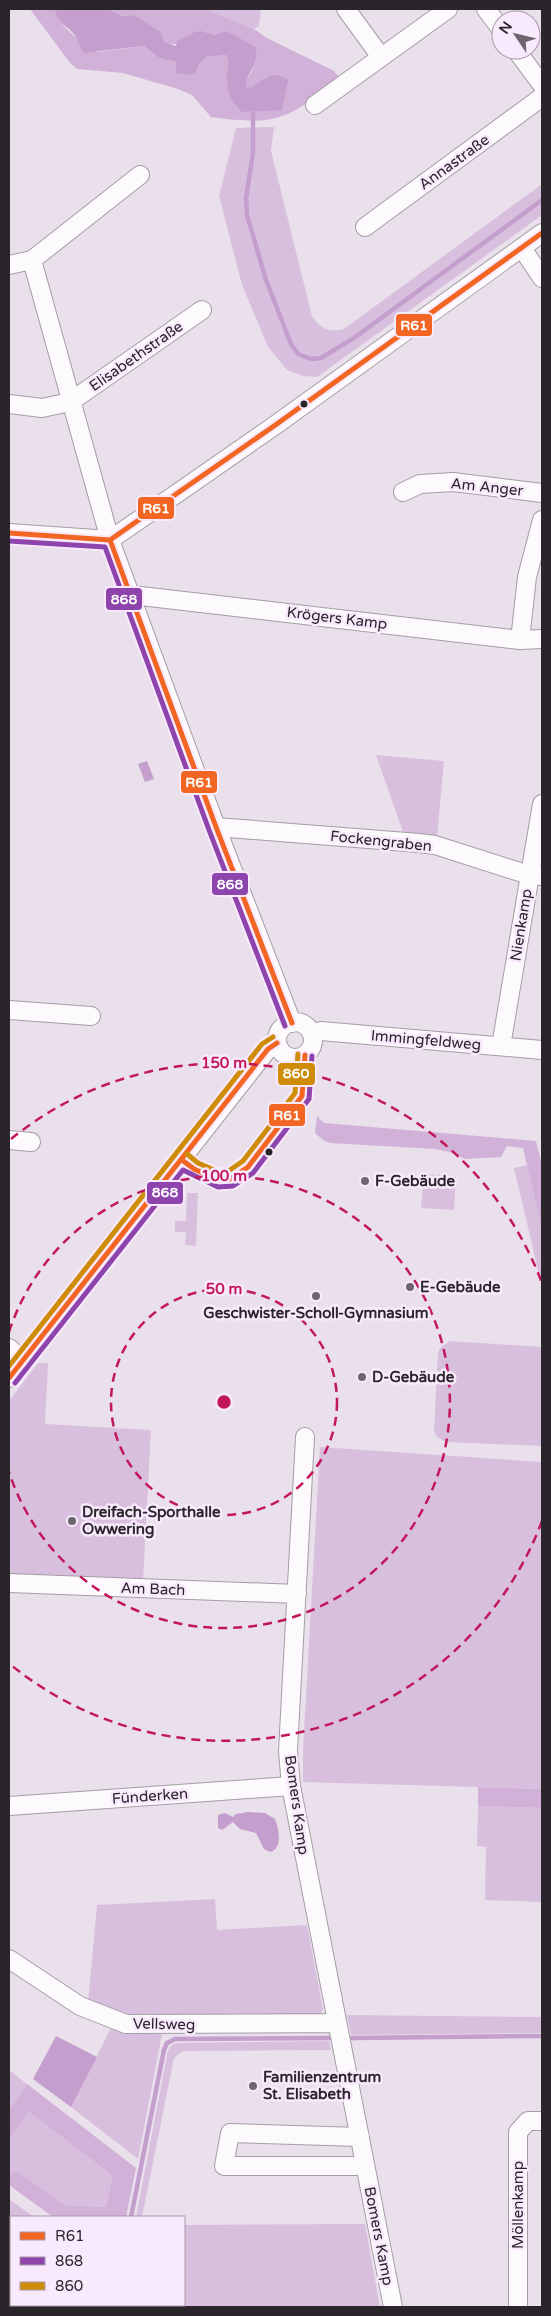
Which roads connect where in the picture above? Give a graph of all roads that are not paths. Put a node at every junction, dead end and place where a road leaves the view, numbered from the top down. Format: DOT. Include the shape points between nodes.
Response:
graph roads {
  1 [pos="346,9"];
  2 [pos="448,9"];
  3 [pos="381,57"];
  4 [pos="523,60"];
  5 [pos="542,85"];
  6 [pos="542,97"];
  7 [pos="315,105"];
  8 [pos="140,176"];
  9 [pos="365,227"];
  10 [pos="542,233"];
  11 [pos="522,248"];
  12 [pos="32,260"];
  13 [pos="9,265"];
  14 [pos="542,278"];
  15 [pos="202,310"];
  16 [pos="70,402"];
  17 [pos="9,404"];
  18 [pos="404,492"];
  19 [pos="542,493"];
  20 [pos="542,520"];
  21 [pos="9,533"];
  22 [pos="110,540"];
  23 [pos="132,595"];
  24 [pos="542,638"];
  25 [pos="520,640"];
  26 [pos="542,804"];
  27 [pos="216,826"];
  28 [pos="536,876"];
  29 [pos="9,1010"];
  30 [pos="91,1016"];
  31 [pos="292,1023"];
  32 [pos="311,1033"];
  33 [pos="277,1043"];
  34 [pos="501,1046"];
  35 [pos="542,1050"];
  36 [pos="9,1140"];
  37 [pos="31,1142"];
  38 [pos="9,1348"];
  39 [pos="23,1360"];
  40 [pos="9,1378"];
  41 [pos="305,1437"];
  42 [pos="9,1583"];
  43 [pos="297,1594"];
  44 [pos="291,1786"];
  45 [pos="9,1806"];
  46 [pos="9,1959"];
  47 [pos="338,2023"];
  48 [pos="542,2121"];
  49 [pos="360,2137"];
  50 [pos="366,2166"];
  51 [pos="393,2307"];
  52 [pos="518,2307"];
  1 -- 3 [label="street"];
  2 -- 3 [label="street"];
  3 -- 7 [label="street"];
  4 -- 5 [label="street"];
  6 -- 9 [label="street, Annastraße"];
  8 -- 12 [label="street"];
  10 -- 11 [label="street"];
  11 -- 14 [label="street"];
  11 -- 22 [label="street"];
  12 -- 13 [label="street"];
  12 -- 16 [label="street, Elisabethstraße"];
  15 -- 16 [label="street, Elisabethstraße"];
  16 -- 17 [label="street, Elisabethstraße" via="42,408"];
  16 -- 22 [label="street, Elisabethstraße"];
  18 -- 19 [label="street, Am Anger" via="420,484 453,482"];
  20 -- 25 [label="street" via="527,577"];
  21 -- 22 [label="street"];
  22 -- 23 [label="street"];
  23 -- 25 [label="street, Krögers Kamp"];
  23 -- 27 [label="street"];
  24 -- 25 [label="street, Krögers Kamp"];
  26 -- 28 [label="street, Nienkamp"];
  27 -- 28 [label="street, Fockengraben" via="435,845"];
  27 -- 31 [label="street"];
  28 -- 34 [label="street, Nienkamp"];
  29 -- 30 [label="street"];
  31 -- 32 [label="street" via="303,1025"];
  31 -- 33 [label="street" via="279,1032"];
  32 -- 33 [label="street" via="311,1047 300,1057 288,1057"];
  32 -- 34 [label="street, Immingfeldweg" via="321,1031"];
  33 -- 39 [label="street" via="268,1049"];
  34 -- 35 [label="street, Immingfeldweg"];
  36 -- 37 [label="street"];
  38 -- 39 [label="street"];
  39 -- 40 [label="street"];
  41 -- 43 [label="street, Bomers Kamp"];
  42 -- 43 [label="street, Am Bach"];
  43 -- 44 [label="street, Bomers Kamp" via="288,1751"];
  44 -- 45 [label="street, Fünderken"];
  44 -- 47 [label="street, Bomers Kamp"];
  46 -- 47 [label="street, Vellsweg" via="80,2006 126,2024"];
  47 -- 49 [label="street, Bomers Kamp"];
  48 -- 52 [label="street, Möllenkamp" via="528,2121 518,2132"];
  49 -- 50 [label="street, Bomers Kamp"];
  49 -- 50 [label="street, Bomers Kamp" via="230,2133 224,2166"];
  50 -- 51 [label="street, Bomers Kamp"];
}
